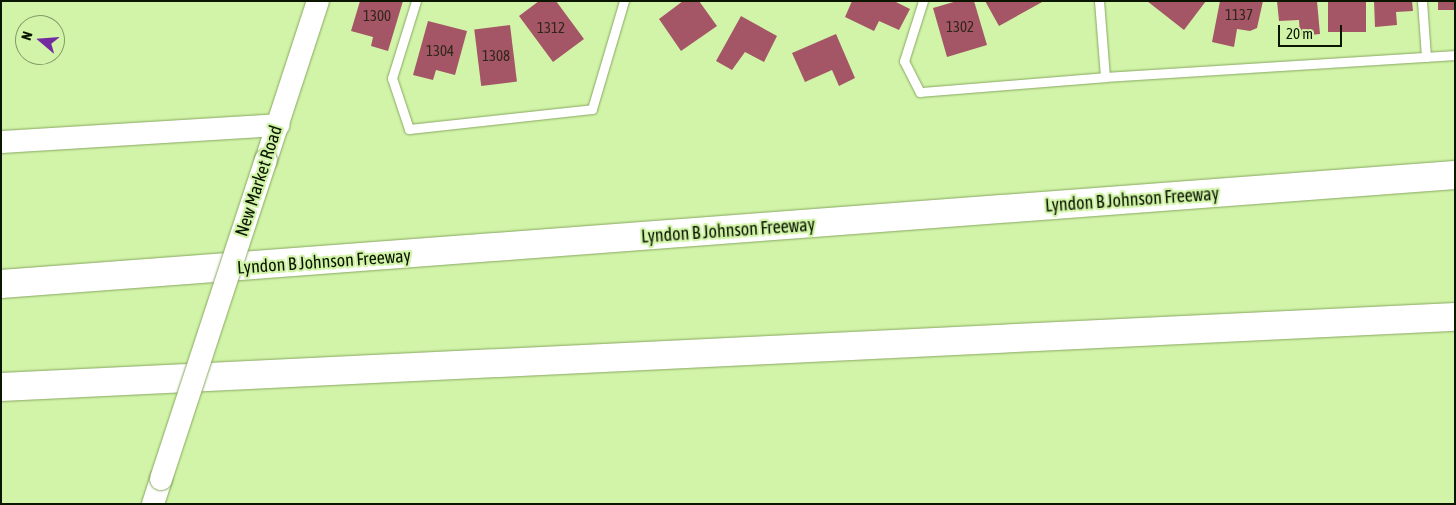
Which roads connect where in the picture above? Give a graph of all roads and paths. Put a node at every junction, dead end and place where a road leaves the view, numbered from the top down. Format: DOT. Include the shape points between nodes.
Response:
graph roads {
  1 [pos="318,1"];
  2 [pos="416,1"];
  3 [pos="624,1"];
  4 [pos="923,1"];
  5 [pos="1099,1"];
  6 [pos="1422,1"];
  7 [pos="1455,55"];
  8 [pos="1426,57"];
  9 [pos="1105,77"];
  10 [pos="278,125"];
  11 [pos="1,142"];
  12 [pos="1455,175"];
  13 [pos="1,284"];
  14 [pos="1455,317"];
  15 [pos="1,387"];
  16 [pos="153,504"];
  1 -- 10 [label="street, New Market Road"];
  2 -- 3 [label="lane" via="392,78 409,129 592,109"];
  4 -- 9 [label="lane" via="904,61 920,92"];
  5 -- 9 [label="lane"];
  6 -- 8 [label="lane"];
  7 -- 8 [label="lane"];
  8 -- 9 [label="lane"];
  10 -- 11 [label="street"];
  10 -- 16 [label="street, New Market Road, bridge"];
  12 -- 13 [label="highway, Lyndon B Johnson Freeway"];
  14 -- 15 [label="highway"];
}
